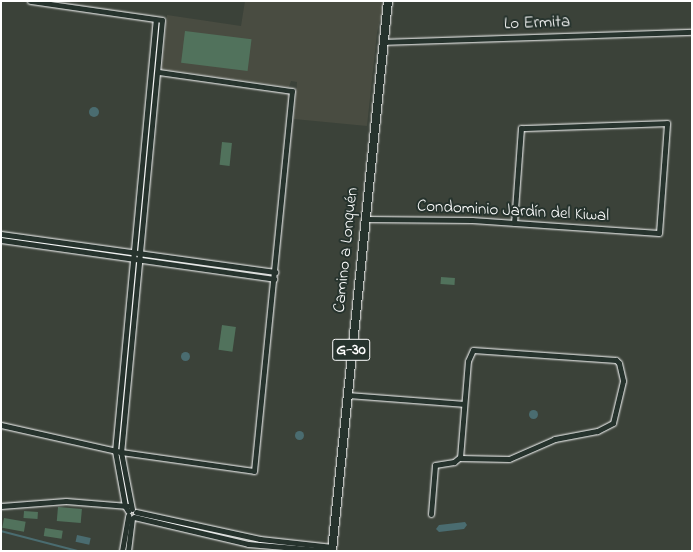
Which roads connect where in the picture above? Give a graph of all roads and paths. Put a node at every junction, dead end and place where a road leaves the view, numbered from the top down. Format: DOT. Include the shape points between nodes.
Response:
graph roads {
  1 [pos="30,1"];
  2 [pos="388,1"];
  3 [pos="159,20"];
  4 [pos="692,32"];
  5 [pos="383,42"];
  6 [pos="159,72"];
  7 [pos="364,219"];
  8 [pos="514,223"];
  9 [pos="1,234"];
  10 [pos="1,240"];
  11 [pos="134,253"];
  12 [pos="140,254"];
  13 [pos="133,260"];
  14 [pos="140,261"];
  15 [pos="275,272"];
  16 [pos="274,279"];
  17 [pos="347,395"];
  18 [pos="463,404"];
  19 [pos="1,425"];
  20 [pos="115,451"];
  21 [pos="121,452"];
  22 [pos="460,457"];
  23 [pos="1,506"];
  24 [pos="130,512"];
  25 [pos="431,514"];
  26 [pos="332,549"];
  27 [pos="122,551"];
  28 [pos="128,551"];
  1 -- 3 [label="street"];
  2 -- 5 [label="main road, Camino a Lonquén / G-30"];
  3 -- 6 [label="street"];
  3 -- 11 [label="street"];
  4 -- 5 [label="street, Lo Ermita"];
  5 -- 7 [label="main road, Camino a Lonquén / G-30"];
  6 -- 12 [label="street"];
  6 -- 15 [label="street" via="292,92"];
  7 -- 8 [label="street, Condominio Jardín del Kiwal"];
  7 -- 17 [label="main road, Camino a Lonquén / G-30"];
  8 -- 8 [label="street, Condominio Jardín del Kiwal" via="659,234 667,123 521,128"];
  9 -- 11 [label="street"];
  10 -- 13 [label="street"];
  11 -- 12 [label="street"];
  11 -- 13 [label="street"];
  12 -- 14 [label="street"];
  12 -- 15 [label="street"];
  13 -- 14 [label="street"];
  13 -- 20 [label="street"];
  14 -- 16 [label="street"];
  14 -- 21 [label="street"];
  15 -- 16 [label="street"];
  16 -- 21 [label="street" via="254,472"];
  17 -- 18 [label="street"];
  17 -- 26 [label="main road, Camino a Lonquén / G-30"];
  18 -- 22 [label="street"];
  18 -- 22 [label="street" via="468,357 473,350 614,360 619,363 623,376 614,421 609,427 559,438 509,458"];
  19 -- 20 [label="street"];
  20 -- 21 [label="street"];
  20 -- 24 [label="street"];
  21 -- 24 [label="street"];
  22 -- 25 [label="street" via="455,462 435,465"];
  23 -- 24 [label="street" via="66,501"];
  24 -- 26 [label="street" via="260,539"];
  24 -- 27 [label="street"];
  24 -- 28 [label="street"];
}
